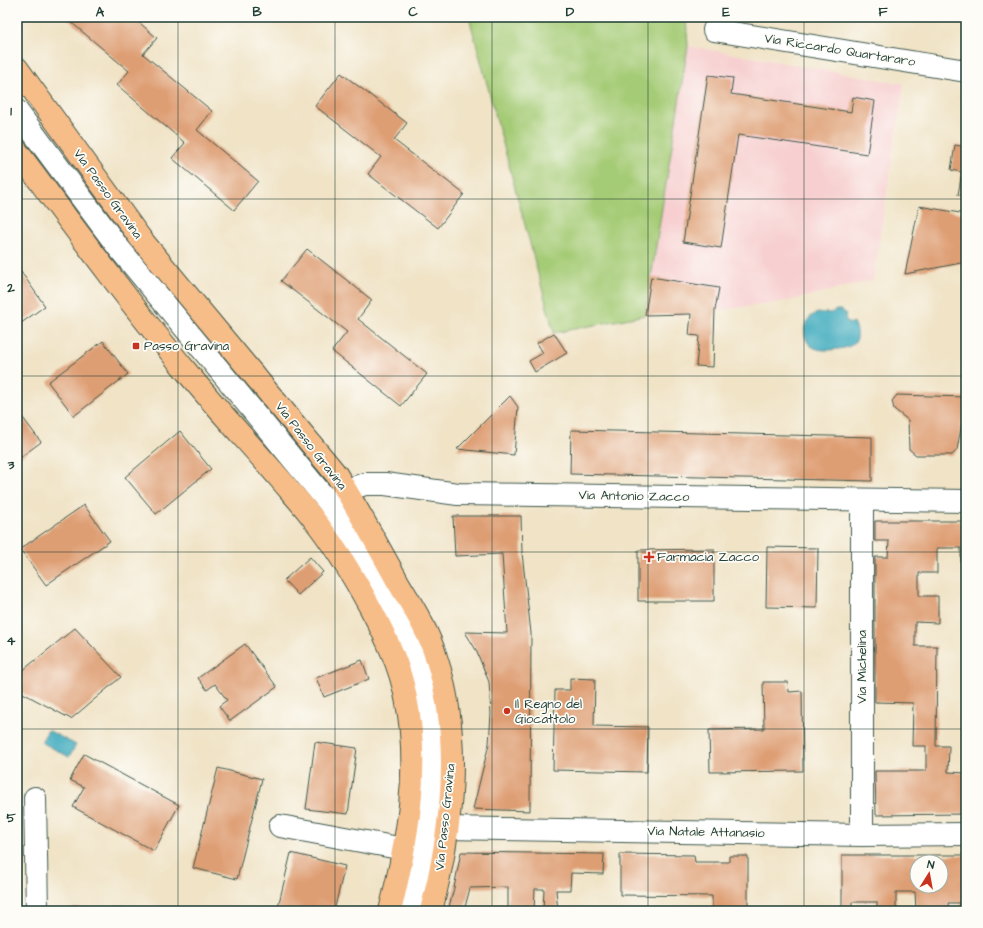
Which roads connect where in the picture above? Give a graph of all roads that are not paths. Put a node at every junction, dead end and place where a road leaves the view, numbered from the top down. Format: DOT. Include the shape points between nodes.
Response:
graph roads {
  1 [pos="714,30"];
  2 [pos="17,68"];
  3 [pos="966,71"];
  4 [pos="17,111"];
  5 [pos="17,151"];
  6 [pos="346,490"];
  7 [pos="862,500"];
  8 [pos="966,501"];
  9 [pos="329,503"];
  10 [pos="313,517"];
  11 [pos="35,798"];
  12 [pos="280,826"];
  13 [pos="447,828"];
  14 [pos="966,834"];
  15 [pos="862,835"];
  16 [pos="404,848"];
  17 [pos="37,911"];
  18 [pos="390,911"];
  19 [pos="411,911"];
  20 [pos="431,911"];
  1 -- 3 [label="street, Via Riccardo Quartararo"];
  2 -- 6 [label="main road, Via Passo Gravina" via="141,239 316,449"];
  4 -- 9 [label="street" via="118,248"];
  5 -- 10 [label="main road" via="104,269 186,372"];
  6 -- 7 [label="street, Via Antonio Zacco" via="365,484 385,484 458,494"];
  6 -- 9 [label="street, Via Antonio Zacco"];
  6 -- 13 [label="main road, Via Passo Gravina" via="423,626 436,657 445,692 452,741"];
  7 -- 8 [label="street, Via Antonio Zacco"];
  7 -- 15 [label="street, Via Michelina"];
  9 -- 10 [label="street, Via Antonio Zacco"];
  9 -- 19 [label="street" via="387,597 412,647 426,696 432,740 432,774 427,831"];
  10 -- 16 [label="main road" via="372,612 394,654 403,683 412,730 413,766"];
  11 -- 17 [label="street"];
  12 -- 16 [label="street"];
  13 -- 15 [label="street, Via Natale Attanasio"];
  13 -- 20 [label="main road, Via Passo Gravina"];
  14 -- 15 [label="street, Via Natale Attanasio"];
  16 -- 18 [label="main road"];
}
